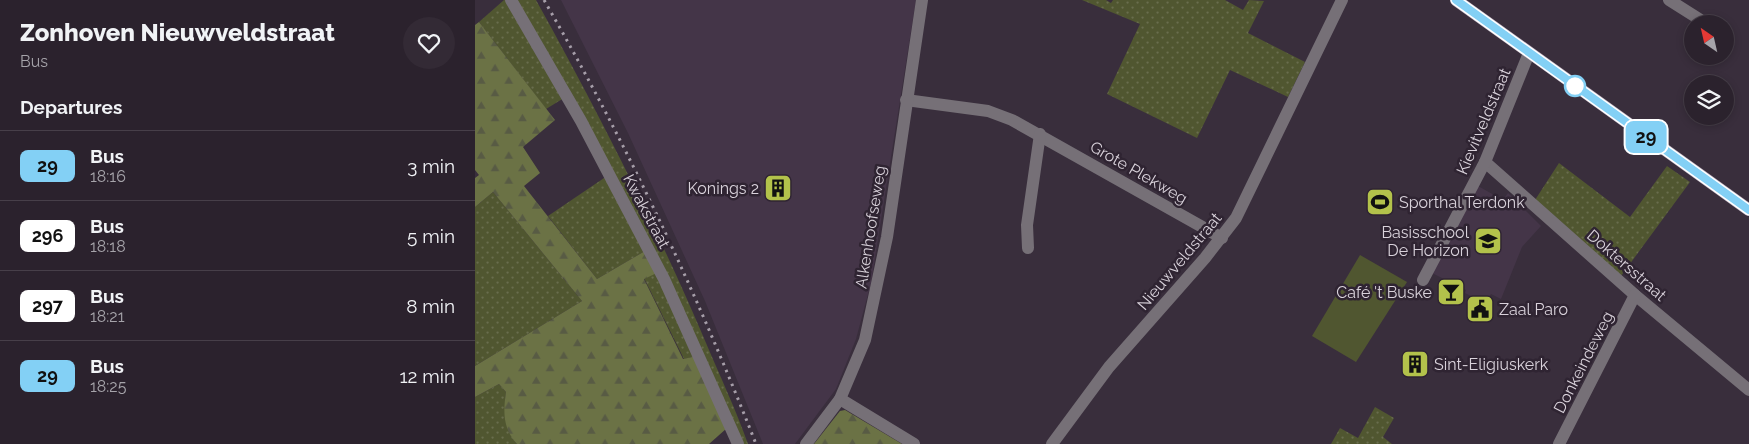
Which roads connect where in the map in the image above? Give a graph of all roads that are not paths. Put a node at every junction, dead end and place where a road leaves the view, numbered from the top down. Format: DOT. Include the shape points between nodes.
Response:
graph roads {
  1 [pos="511,0"];
  2 [pos="922,0"];
  3 [pos="1342,0"];
  4 [pos="1455,0"];
  5 [pos="1669,0"];
  6 [pos="1693,15"];
  7 [pos="1529,53"];
  8 [pos="906,100"];
  9 [pos="1040,134"];
  10 [pos="1485,162"];
  11 [pos="1749,210"];
  12 [pos="1222,238"];
  13 [pos="1028,248"];
  14 [pos="1423,280"];
  15 [pos="1635,295"];
  16 [pos="1749,390"];
  17 [pos="840,399"];
  18 [pos="738,444"];
  19 [pos="806,444"];
  20 [pos="914,444"];
  21 [pos="1051,444"];
  22 [pos="1559,444"];
  1 -- 18 [label="street, Kwakstraat" via="581,121 664,279"];
  2 -- 8 [label="street, Alkenhoofseweg"];
  3 -- 12 [label="street, Nieuwveldstraat" via="1250,192"];
  4 -- 7 [label="main road"];
  5 -- 6 [label="street"];
  7 -- 10 [label="street, Kievitveldstraat"];
  7 -- 11 [label="main road"];
  8 -- 9 [label="street, Grote Plekweg" via="989,111"];
  8 -- 17 [label="street, Alkenhoofseweg" via="877,294 865,340"];
  9 -- 12 [label="street, Grote Plekweg"];
  9 -- 13 [label="street" via="1027,225"];
  10 -- 14 [label="street, Kievitveldstraat"];
  10 -- 15 [label="street, Doktersstraat"];
  12 -- 21 [label="street, Nieuwveldstraat" via="1109,367"];
  15 -- 16 [label="street, Doktersstraat"];
  15 -- 22 [label="street, Donkeindeweg"];
  17 -- 19 [label="street, Alkenhoofseweg"];
  17 -- 20 [label="street"];
}
